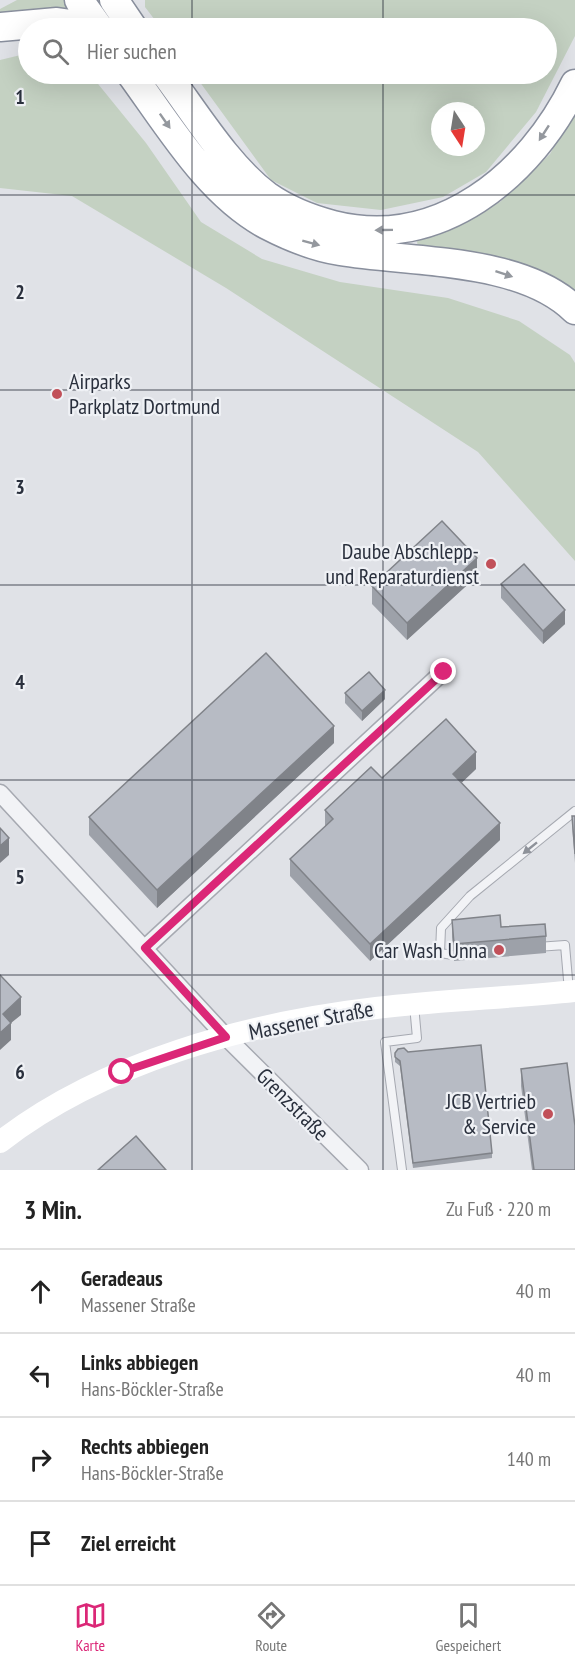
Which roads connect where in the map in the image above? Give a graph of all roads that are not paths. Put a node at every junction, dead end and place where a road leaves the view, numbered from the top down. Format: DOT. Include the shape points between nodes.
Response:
graph roads {
  1 [pos="80,0"];
  2 [pos="114,0"];
  3 [pos="130,17"];
  4 [pos="92,18"];
  5 [pos="18,25"];
  6 [pos="0,27"];
  7 [pos="138,84"];
  8 [pos="173,84"];
  9 [pos="575,84"];
  10 [pos="575,310"];
  11 [pos="444,672"];
  12 [pos="0,793"];
  13 [pos="575,811"];
  14 [pos="145,948"];
  15 [pos="522,949"];
  16 [pos="476,953"];
  17 [pos="572,991"];
  18 [pos="414,1003"];
  19 [pos="226,1037"];
  20 [pos="0,1142"];
  21 [pos="360,1170"];
  22 [pos="402,1170"];
  1 -- 4 [label="highway"];
  2 -- 3 [label="highway"];
  5 -- 6 [label="highway"];
  7 -- 10 [label="highway, one-way" via="223,193 266,224 298,240 338,251 488,269 532,283"];
  9 -- 8 [label="highway, one-way" via="534,149 496,187 448,216 403,230 355,231 308,219 268,196 227,156"];
  11 -- 14 [label="street"];
  12 -- 14 [label="street, Grenzstraße"];
  13 -- 16 [label="lane, one-way" via="470,896 441,927 440,953"];
  14 -- 19 [label="street, Grenzstraße"];
  15 -- 17 [label="lane" via="565,945"];
  17 -- 18 [label="main road, Massener Straße"];
  18 -- 19 [label="main road, Massener Straße" via="332,1014"];
  18 -- 22 [label="lane" via="417,1038 385,1042"];
  19 -- 20 [label="main road, Massener Straße" via="122,1072 39,1115"];
  19 -- 21 [label="street, Grenzstraße"];
}
